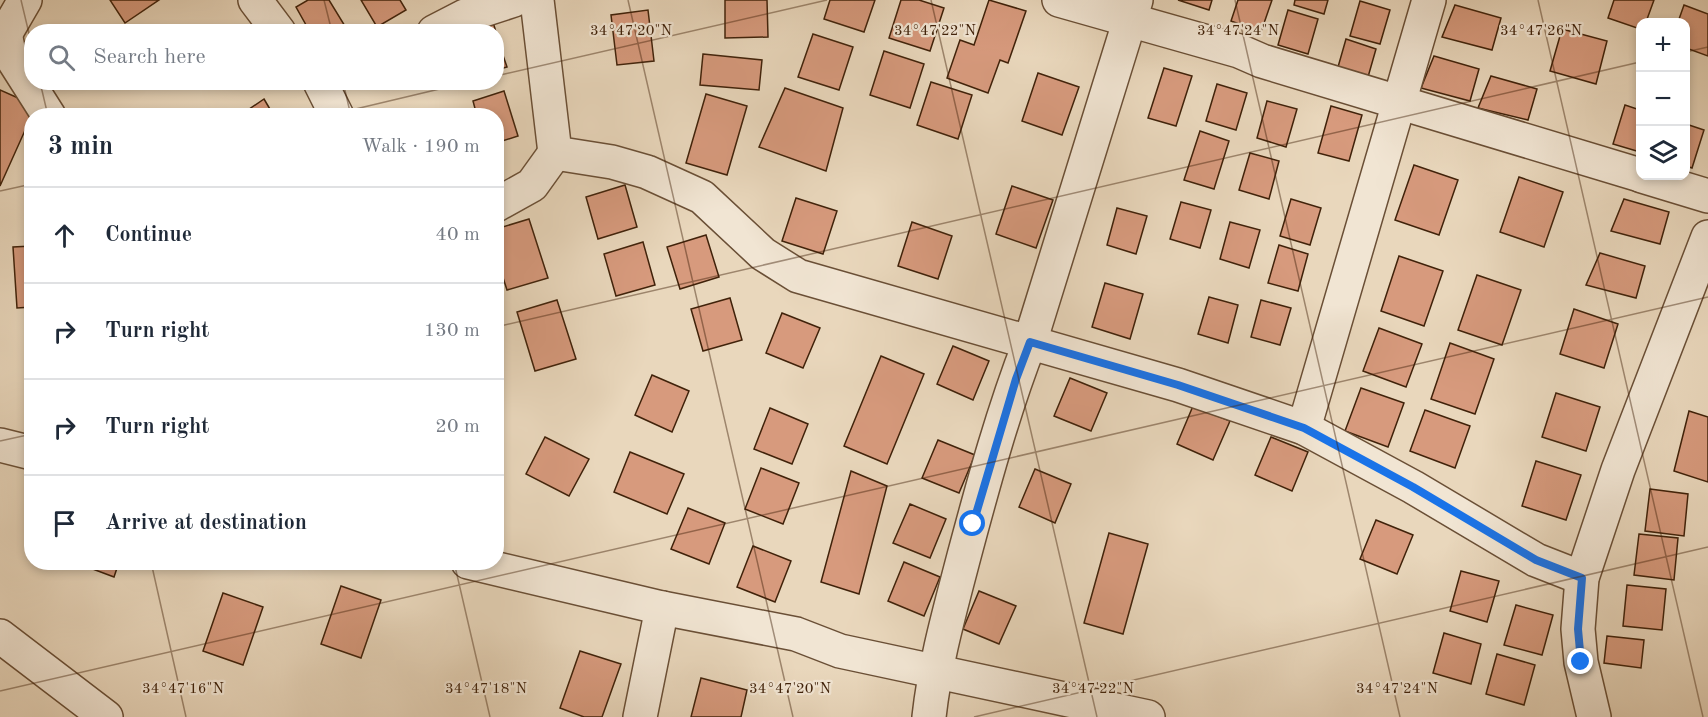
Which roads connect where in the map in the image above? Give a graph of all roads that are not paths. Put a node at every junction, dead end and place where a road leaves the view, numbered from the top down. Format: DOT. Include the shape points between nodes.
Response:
graph roads {
  1 [pos="25,0"];
  2 [pos="514,0"];
  3 [pos="537,0"];
  4 [pos="1059,0"];
  5 [pos="1429,0"];
  6 [pos="1133,10"];
  7 [pos="450,24"];
  8 [pos="2,36"];
  9 [pos="24,77"];
  10 [pos="32,90"];
  11 [pos="1399,101"];
  12 [pos="44,108"];
  13 [pos="555,153"];
  14 [pos="1636,173"];
  15 [pos="1657,180"];
  16 [pos="1708,196"];
  17 [pos="504,201"];
  18 [pos="1708,237"];
  19 [pos="1030,342"];
  20 [pos="1304,428"];
  21 [pos="0,445"];
  22 [pos="24,451"];
  23 [pos="502,570"];
  24 [pos="1582,578"];
  25 [pos="662,608"];
  26 [pos="0,636"];
  27 [pos="934,672"];
  28 [pos="106,717"];
  29 [pos="640,717"];
  30 [pos="929,717"];
  31 [pos="1148,717"];
  32 [pos="1594,717"];
  1 -- 8 [label="street"];
  2 -- 7 [label="street"];
  3 -- 13 [label="street"];
  4 -- 6 [label="street"];
  5 -- 11 [label="street"];
  6 -- 11 [label="street" via="1262,61"];
  6 -- 19 [label="street"];
  8 -- 9 [label="street"];
  10 -- 12 [label="street"];
  11 -- 14 [label="street"];
  11 -- 20 [label="street"];
  13 -- 17 [label="street" via="532,185"];
  13 -- 19 [label="street" via="630,167 702,197 764,254 798,276"];
  15 -- 16 [label="street"];
  18 -- 24 [label="street" via="1618,470"];
  19 -- 20 [label="street" via="1178,385"];
  19 -- 27 [label="street" via="973,524"];
  20 -- 24 [label="street" via="1536,560"];
  21 -- 22 [label="street"];
  23 -- 25 [label="street"];
  24 -- 32 [label="street" via="1578,629"];
  25 -- 27 [label="street" via="796,634 840,651"];
  25 -- 29 [label="street"];
  26 -- 28 [label="street"];
  27 -- 30 [label="street"];
  27 -- 31 [label="street"];
}
